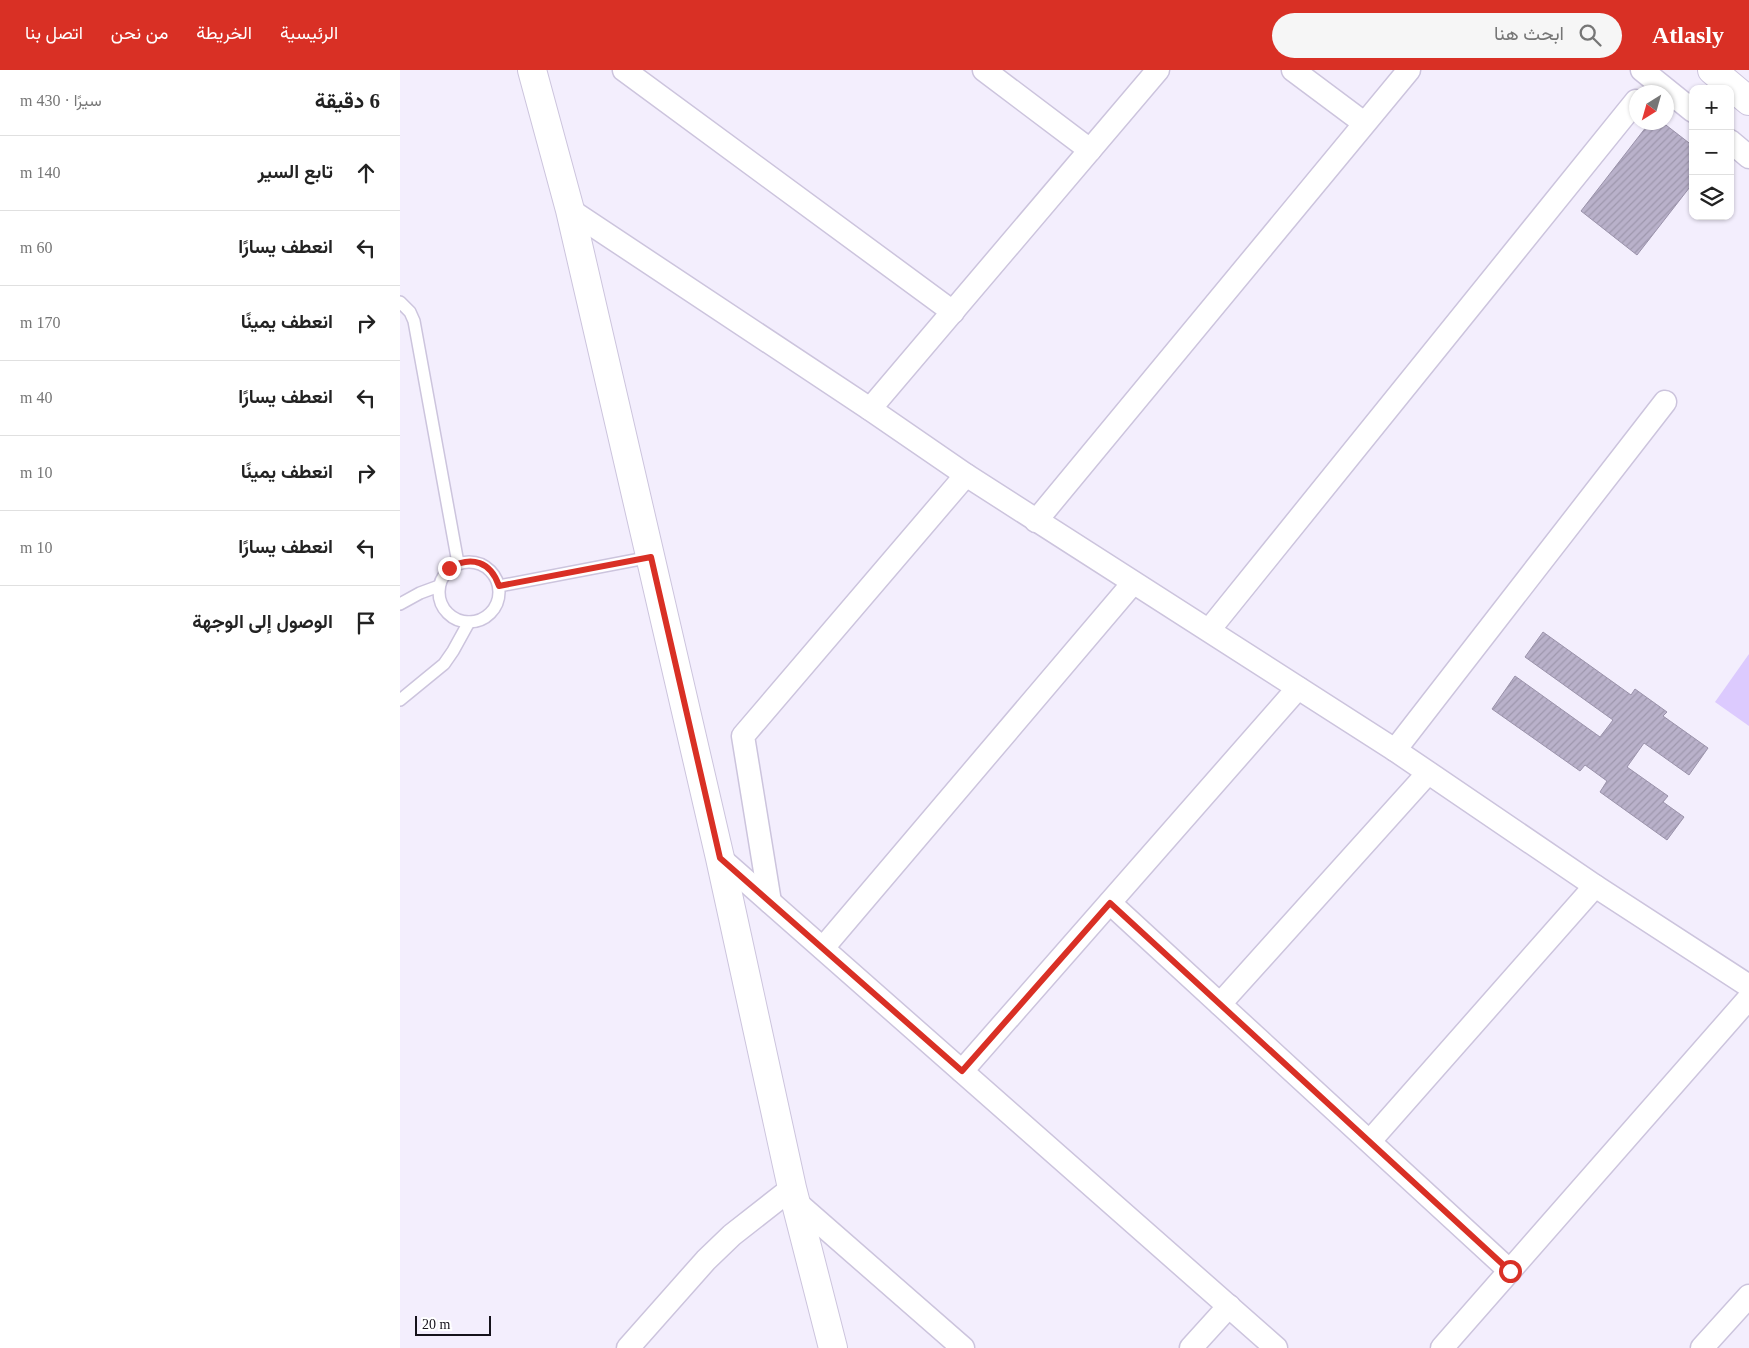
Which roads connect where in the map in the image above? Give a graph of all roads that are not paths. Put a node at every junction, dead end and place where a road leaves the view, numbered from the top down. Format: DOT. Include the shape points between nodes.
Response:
graph roads {
  1 [pos="532,70"];
  2 [pos="624,70"];
  3 [pos="984,70"];
  4 [pos="1158,70"];
  5 [pos="1293,70"];
  6 [pos="1409,70"];
  7 [pos="1712,70"];
  8 [pos="1647,81"];
  9 [pos="1749,101"];
  10 [pos="1689,108"];
  11 [pos="1629,110"];
  12 [pos="1364,122"];
  13 [pos="1734,145"];
  14 [pos="1090,150"];
  15 [pos="1749,157"];
  16 [pos="570,210"];
  17 [pos="400,302"];
  18 [pos="953,312"];
  19 [pos="1665,402"];
  20 [pos="870,409"];
  21 [pos="966,475"];
  22 [pos="1036,521"];
  23 [pos="651,557"];
  24 [pos="458,563"];
  25 [pos="1132,583"];
  26 [pos="439,586"];
  27 [pos="499,586"];
  28 [pos="400,604"];
  29 [pos="469,622"];
  30 [pos="1209,630"];
  31 [pos="1298,688"];
  32 [pos="400,700"];
  33 [pos="1395,750"];
  34 [pos="1428,772"];
  35 [pos="720,858"];
  36 [pos="1595,886"];
  37 [pos="770,902"];
  38 [pos="1110,903"];
  39 [pos="823,948"];
  40 [pos="1749,986"];
  41 [pos="1749,998"];
  42 [pos="1220,1004"];
  43 [pos="962,1071"];
  44 [pos="1370,1141"];
  45 [pos="794,1195"];
  46 [pos="1510,1271"];
  47 [pos="1749,1296"];
  48 [pos="1229,1306"];
  49 [pos="628,1348"];
  50 [pos="833,1348"];
  51 [pos="962,1348"];
  52 [pos="1191,1348"];
  53 [pos="1276,1348"];
  54 [pos="1442,1348"];
  55 [pos="1702,1348"];
  1 -- 16 [label="main road"];
  2 -- 18 [label="street"];
  3 -- 14 [label="street"];
  4 -- 14 [label="street"];
  5 -- 12 [label="street"];
  6 -- 12 [label="street"];
  7 -- 9 [label="main road"];
  8 -- 10 [label="street"];
  11 -- 30 [label="street"];
  12 -- 22 [label="street"];
  13 -- 15 [label="street"];
  14 -- 18 [label="street"];
  16 -- 20 [label="street"];
  16 -- 23 [label="main road"];
  17 -- 24 [label="lane" via="414,320"];
  18 -- 20 [label="street"];
  19 -- 33 [label="street"];
  20 -- 21 [label="street"];
  21 -- 22 [label="street"];
  21 -- 37 [label="street" via="743,736"];
  22 -- 25 [label="street"];
  23 -- 27 [label="lane"];
  23 -- 35 [label="main road"];
  24 -- 26 [label="lane" via="449,568"];
  24 -- 27 [label="lane" via="469,561 484,566 496,576"];
  25 -- 30 [label="street"];
  25 -- 39 [label="street"];
  26 -- 28 [label="lane"];
  26 -- 29 [label="lane" via="443,607 450,615"];
  27 -- 29 [label="lane" via="498,602 489,615"];
  29 -- 32 [label="lane" via="444,664"];
  30 -- 31 [label="street"];
  31 -- 33 [label="street"];
  31 -- 38 [label="street"];
  33 -- 34 [label="street"];
  34 -- 36 [label="street"];
  34 -- 42 [label="street"];
  35 -- 37 [label="street"];
  35 -- 45 [label="main road"];
  36 -- 40 [label="street"];
  36 -- 44 [label="street"];
  37 -- 39 [label="street"];
  38 -- 42 [label="street"];
  38 -- 43 [label="street"];
  39 -- 43 [label="street"];
  41 -- 46 [label="street"];
  42 -- 44 [label="street"];
  43 -- 48 [label="street"];
  44 -- 46 [label="street"];
  45 -- 49 [label="street" via="745,1224 706,1260"];
  45 -- 50 [label="main road"];
  45 -- 51 [label="street"];
  46 -- 54 [label="street"];
  47 -- 55 [label="street"];
  48 -- 52 [label="street"];
  48 -- 53 [label="street"];
}
